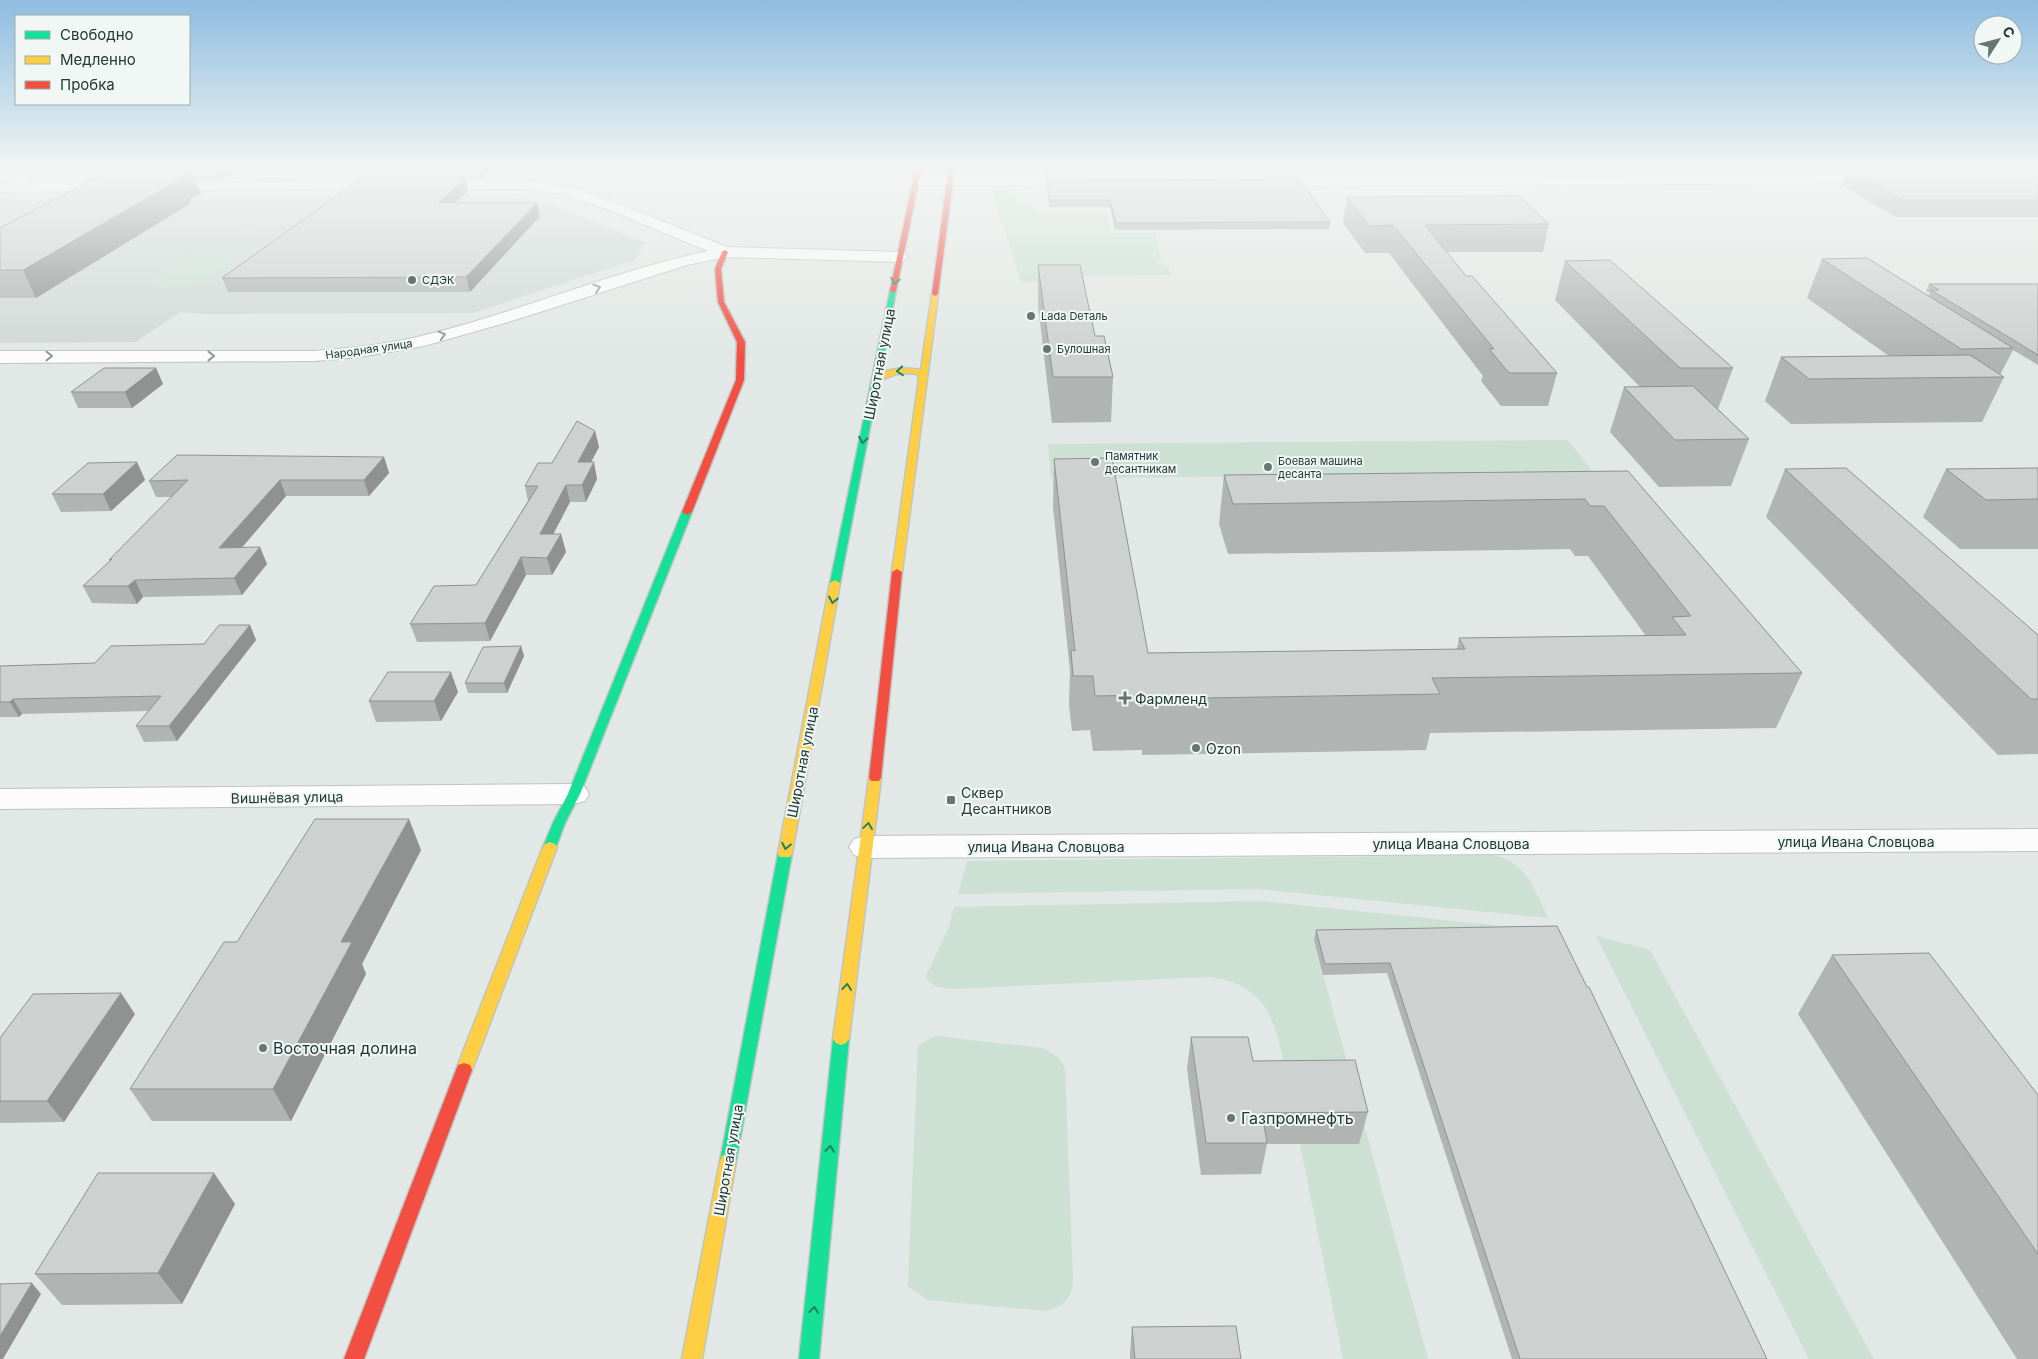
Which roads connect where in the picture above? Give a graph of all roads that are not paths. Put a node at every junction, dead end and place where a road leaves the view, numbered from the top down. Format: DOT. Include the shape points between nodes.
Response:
graph roads {
  1 [pos="666,229"];
  2 [pos="908,229"];
  3 [pos="944,229"];
  4 [pos="725,252"];
  5 [pos="900,256"];
  6 [pos="882,346"];
  7 [pos="928,346"];
  8 [pos="891,354"];
  9 [pos="914,356"];
  10 [pos="0,357"];
  11 [pos="924,379"];
  12 [pos="874,380"];
  13 [pos="574,794"];
  14 [pos="0,799"];
  15 [pos="2038,840"];
  16 [pos="865,847"];
  17 [pos="354,1359"];
  18 [pos="692,1359"];
  19 [pos="809,1359"];
  1 -- 4 [label="street, Народная улица"];
  2 -- 5 [label="main road, Широтная улица"];
  3 -- 7 [label="main road"];
  4 -- 5 [label="street, Народная улица"];
  10 -- 4 [label="street, Народная улица, one-way" via="315,356 360,352 418,342 683,261"];
  4 -- 13 [label="main road" via="718,269 721,302 741,342 740,380"];
  5 -- 6 [label="main road, Широтная улица, one-way"];
  6 -- 8 [label="main road" via="884,352"];
  6 -- 12 [label="main road, Широтная улица"];
  7 -- 9 [label="main road"];
  7 -- 11 [label="main road"];
  11 -- 12 [label="main road, one-way" via="920,372 897,370"];
  16 -- 11 [label="main road, one-way" via="906,488"];
  12 -- 18 [label="main road, Широтная улица, one-way"];
  13 -- 14 [label="street, Вишнёвая улица"];
  13 -- 17 [label="main road" via="559,823"];
  15 -- 16 [label="street, улица Ивана Словцова"];
  19 -- 16 [label="main road, one-way" via="844,1007"];
}
